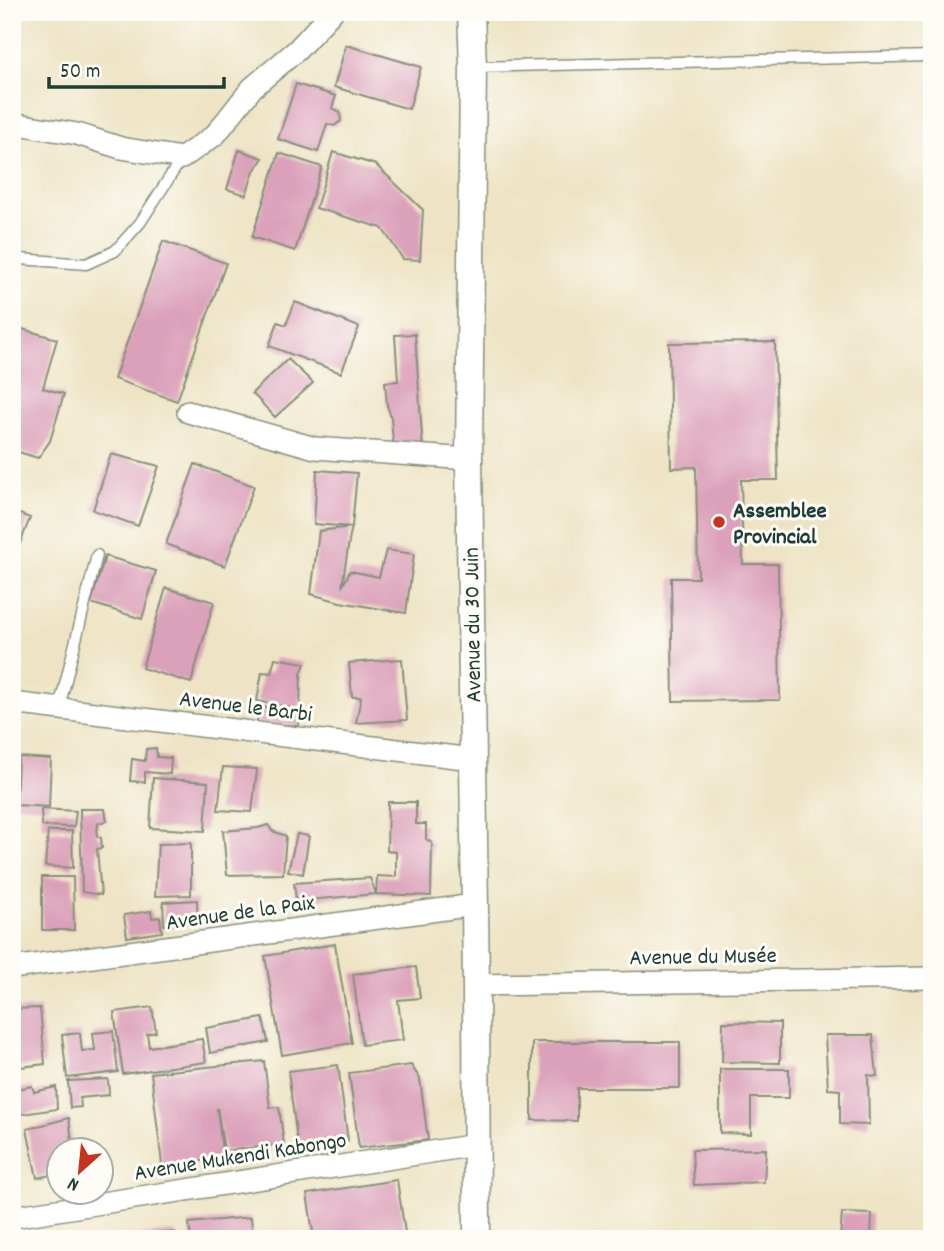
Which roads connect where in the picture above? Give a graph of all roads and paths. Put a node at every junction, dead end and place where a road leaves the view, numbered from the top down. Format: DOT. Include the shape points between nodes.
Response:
graph roads {
  1 [pos="332,12"];
  2 [pos="471,12"];
  3 [pos="932,56"];
  4 [pos="473,67"];
  5 [pos="12,123"];
  6 [pos="182,158"];
  7 [pos="20,259"];
  8 [pos="188,412"];
  9 [pos="469,459"];
  10 [pos="97,555"];
  11 [pos="12,703"];
  12 [pos="60,708"];
  13 [pos="472,759"];
  14 [pos="474,905"];
  15 [pos="12,968"];
  16 [pos="932,978"];
  17 [pos="476,985"];
  18 [pos="476,1145"];
  19 [pos="12,1217"];
  20 [pos="477,1239"];
  1 -- 6 [label="street" via="253,88 215,135"];
  2 -- 4 [label="street, Avenue du 30 Juin"];
  3 -- 4 [label="lane"];
  4 -- 9 [label="street, Avenue du 30 Juin"];
  5 -- 6 [label="street"];
  6 -- 7 [label="lane" via="140,223 114,251 86,264"];
  8 -- 9 [label="street" via="315,448"];
  9 -- 13 [label="street, Avenue du 30 Juin"];
  10 -- 12 [label="lane"];
  11 -- 12 [label="street, Avenue le Barbi"];
  12 -- 13 [label="street, Avenue le Barbi"];
  13 -- 14 [label="street, Avenue du 30 Juin"];
  14 -- 15 [label="street, Avenue de la Paix"];
  14 -- 17 [label="street, Avenue du 30 Juin"];
  16 -- 17 [label="street, Avenue du Musée"];
  17 -- 18 [label="street, Avenue du 30 Juin"];
  18 -- 19 [label="street, Avenue Mukendi Kabongo"];
  18 -- 20 [label="street, Avenue du 30 Juin"];
}
